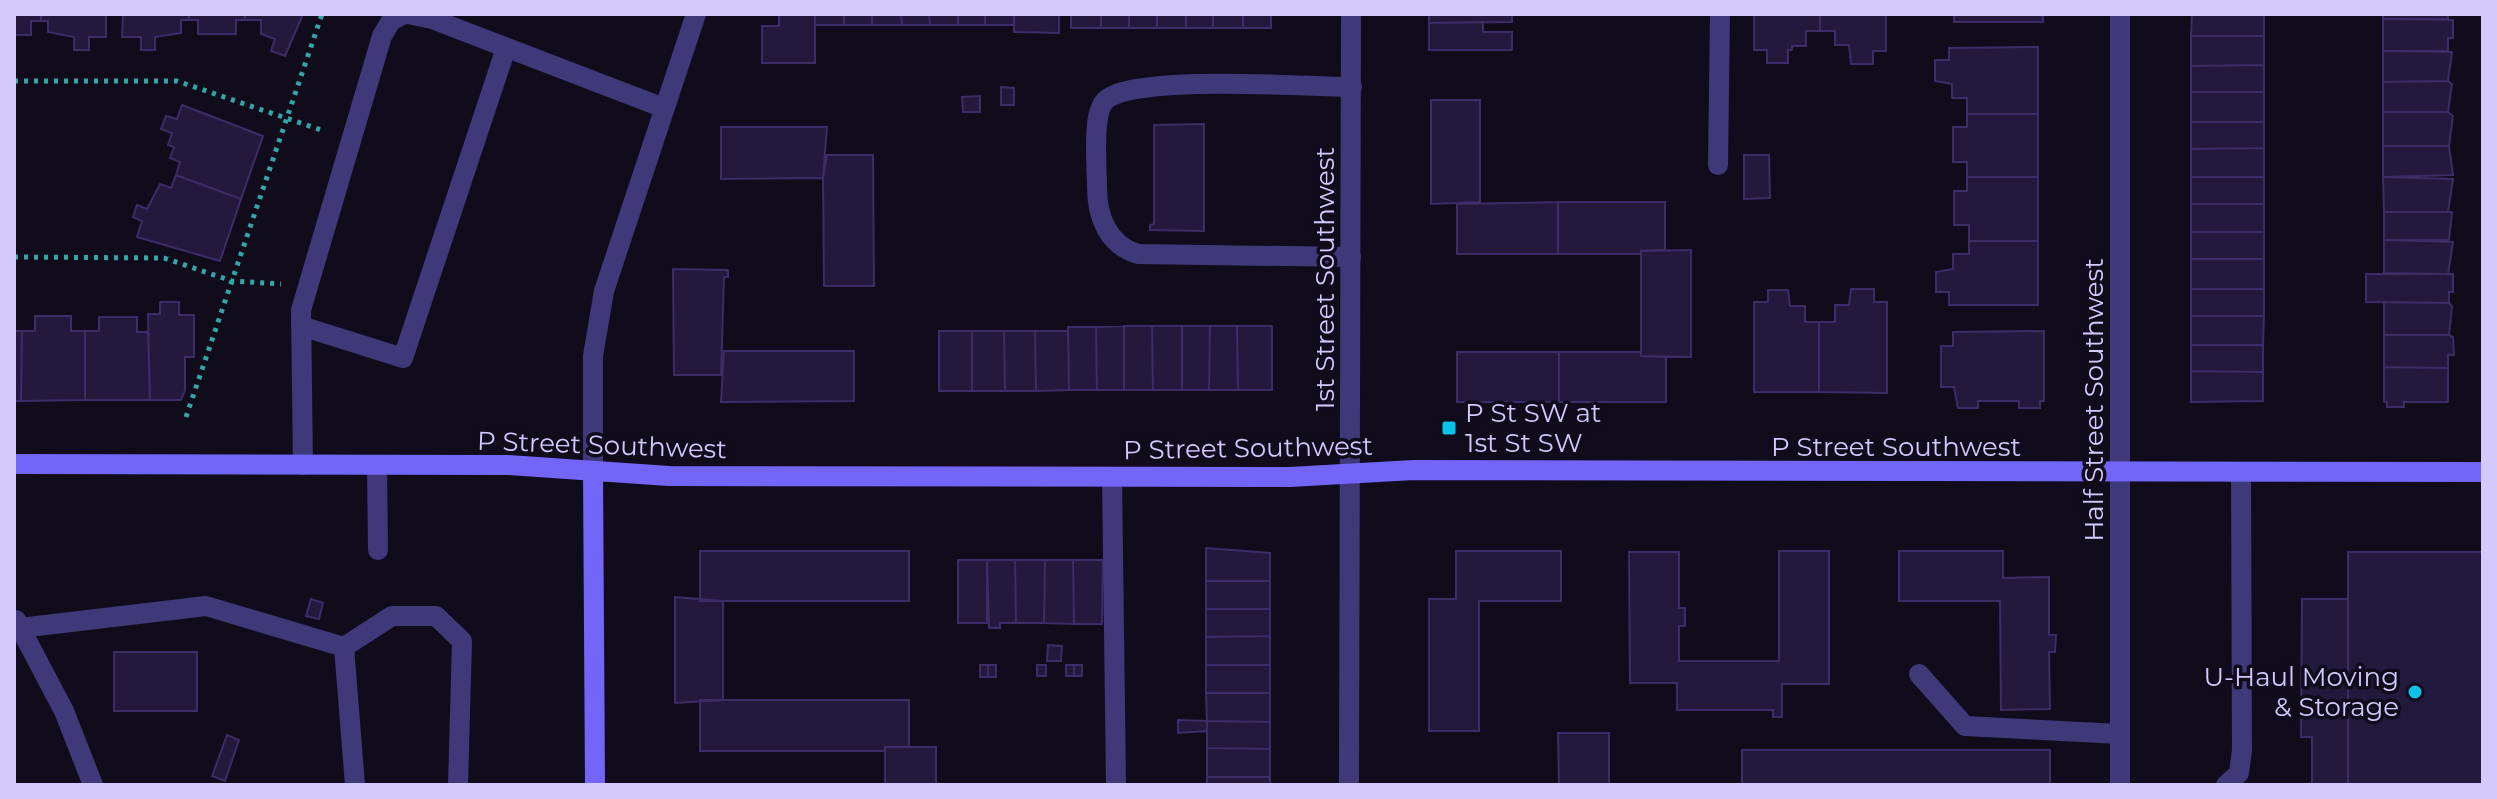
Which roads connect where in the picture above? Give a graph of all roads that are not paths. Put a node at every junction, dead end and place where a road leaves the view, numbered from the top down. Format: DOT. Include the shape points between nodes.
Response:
graph roads {
  1 [pos="406,14"];
  2 [pos="696,14"];
  3 [pos="1351,14"];
  4 [pos="1720,14"];
  5 [pos="2120,14"];
  6 [pos="506,48"];
  7 [pos="1352,87"];
  8 [pos="664,108"];
  9 [pos="1718,165"];
  10 [pos="1351,257"];
  11 [pos="301,326"];
  12 [pos="14,464"];
  13 [pos="303,465"];
  14 [pos="377,465"];
  15 [pos="593,472"];
  16 [pos="2119,472"];
  17 [pos="2241,472"];
  18 [pos="2483,472"];
  19 [pos="1350,474"];
  20 [pos="1112,477"];
  21 [pos="378,550"];
  22 [pos="17,622"];
  23 [pos="344,647"];
  24 [pos="1919,674"];
  25 [pos="2120,734"];
  26 [pos="93,785"];
  27 [pos="355,785"];
  28 [pos="458,785"];
  29 [pos="595,785"];
  30 [pos="1116,785"];
  31 [pos="1349,785"];
  32 [pos="2120,785"];
  33 [pos="2226,785"];
  1 -- 6 [label="street"];
  1 -- 11 [label="street" via="391,21 382,36 308,285"];
  2 -- 8 [label="street"];
  3 -- 7 [label="street, 1st Street Southwest"];
  4 -- 9 [label="street"];
  5 -- 16 [label="street, Half Street Southwest"];
  6 -- 8 [label="street"];
  6 -- 11 [label="street" via="403,358"];
  7 -- 10 [label="street, 1st Street Southwest"];
  7 -- 10 [label="street" via="1173,84 1111,95 1102,103 1098,120 1097,201 1109,235 1120,248 1138,254"];
  8 -- 15 [label="street" via="601,304 593,356"];
  10 -- 19 [label="street, 1st Street Southwest"];
  11 -- 13 [label="street"];
  12 -- 13 [label="street, P Street Southwest"];
  13 -- 14 [label="street, P Street Southwest"];
  14 -- 15 [label="street, P Street Southwest" via="508,465"];
  14 -- 21 [label="street"];
  15 -- 20 [label="street, P Street Southwest"];
  15 -- 29 [label="street"];
  16 -- 17 [label="street, P Street Southwest"];
  16 -- 19 [label="street, P Street Southwest"];
  16 -- 25 [label="street, Half Street Southwest"];
  17 -- 18 [label="street, P Street Southwest"];
  17 -- 33 [label="street" via="2242,750 2239,773"];
  19 -- 20 [label="street, P Street Southwest"];
  19 -- 31 [label="street, 1st Street Southwest"];
  20 -- 30 [label="street"];
  22 -- 23 [label="street" via="206,606"];
  22 -- 26 [label="street" via="64,711"];
  23 -- 27 [label="street"];
  23 -- 28 [label="street" via="392,616 436,616 462,641"];
  24 -- 25 [label="street" via="1965,726"];
  25 -- 32 [label="street, Half Street Southwest"];
}
